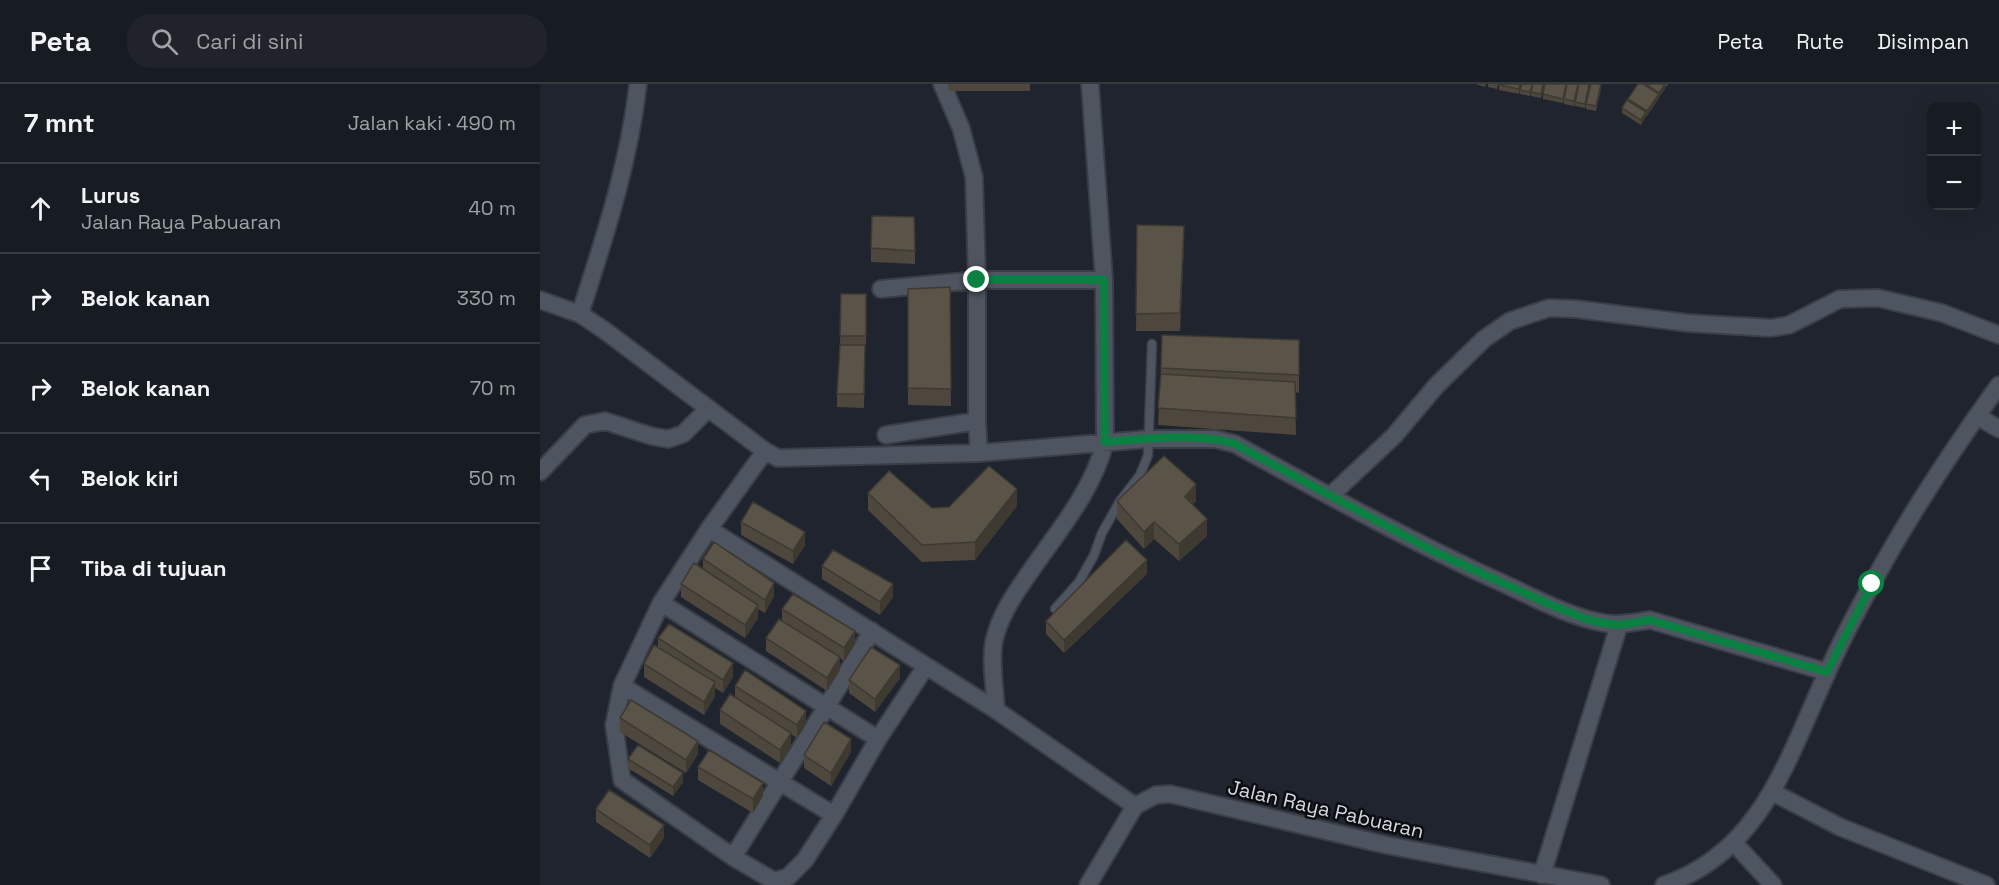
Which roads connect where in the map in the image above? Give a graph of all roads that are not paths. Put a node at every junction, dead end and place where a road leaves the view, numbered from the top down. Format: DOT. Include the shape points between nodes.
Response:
graph roads {
  1 [pos="638,84"];
  2 [pos="942,84"];
  3 [pos="1090,84"];
  4 [pos="977,280"];
  5 [pos="1104,280"];
  6 [pos="881,289"];
  7 [pos="540,300"];
  8 [pos="580,314"];
  9 [pos="1999,335"];
  10 [pos="1152,344"];
  11 [pos="1999,385"];
  12 [pos="708,409"];
  13 [pos="1977,416"];
  14 [pos="977,421"];
  15 [pos="1999,429"];
  16 [pos="886,435"];
  17 [pos="1148,439"];
  18 [pos="1105,442"];
  19 [pos="765,452"];
  20 [pos="979,453"];
  21 [pos="540,472"];
  22 [pos="1330,496"];
  23 [pos="709,529"];
  24 [pos="661,603"];
  25 [pos="1055,609"];
  26 [pos="1619,625"];
  27 [pos="872,631"];
  28 [pos="926,666"];
  29 [pos="1827,672"];
  30 [pos="622,686"];
  31 [pos="827,706"];
  32 [pos="996,710"];
  33 [pos="878,739"];
  34 [pos="779,781"];
  35 [pos="1772,792"];
  36 [pos="1135,806"];
  37 [pos="834,815"];
  38 [pos="1734,843"];
  39 [pos="733,857"];
  40 [pos="1542,874"];
  41 [pos="773,883"];
  42 [pos="1088,885"];
  43 [pos="1601,885"];
  44 [pos="1664,885"];
  45 [pos="1773,885"];
  46 [pos="1986,885"];
  1 -- 8 [label="street" via="620,185"];
  2 -- 4 [label="street" via="971,160"];
  3 -- 5 [label="street"];
  4 -- 5 [label="street"];
  4 -- 6 [label="street"];
  4 -- 14 [label="street"];
  5 -- 18 [label="street"];
  7 -- 8 [label="street"];
  8 -- 12 [label="street"];
  9 -- 22 [label="street" via="1942,313 1878,298 1840,299 1789,325 1771,328 1549,308 1510,321 1484,339 1436,386 1394,436"];
  10 -- 17 [label="lane"];
  11 -- 13 [label="street"];
  12 -- 19 [label="street"];
  12 -- 21 [label="street" via="683,434 668,439 605,421 585,425"];
  13 -- 15 [label="street"];
  13 -- 29 [label="street" via="1908,520"];
  14 -- 16 [label="street"];
  14 -- 20 [label="street"];
  17 -- 18 [label="street"];
  17 -- 22 [label="street" via="1224,440"];
  17 -- 25 [label="lane" via="1145,465 1120,501 1079,582"];
  18 -- 20 [label="street"];
  18 -- 32 [label="street" via="1090,483 1000,620 994,643"];
  19 -- 20 [label="street" via="785,459"];
  19 -- 23 [label="street"];
  22 -- 26 [label="street" via="1433,551 1551,605 1589,620"];
  23 -- 24 [label="street"];
  23 -- 27 [label="street"];
  24 -- 30 [label="street"];
  24 -- 31 [label="street"];
  26 -- 29 [label="street" via="1650,620"];
  26 -- 40 [label="street"];
  27 -- 28 [label="street"];
  27 -- 31 [label="street"];
  28 -- 32 [label="street"];
  28 -- 33 [label="street"];
  29 -- 35 [label="street"];
  30 -- 34 [label="street"];
  30 -- 39 [label="street" via="614,725 622,780"];
  31 -- 33 [label="street"];
  31 -- 34 [label="street"];
  32 -- 36 [label="street"];
  33 -- 37 [label="street"];
  34 -- 37 [label="street"];
  34 -- 39 [label="street"];
  35 -- 38 [label="street"];
  35 -- 46 [label="street" via="1840,827"];
  36 -- 40 [label="street, Jalan Raya Pabuaran" via="1156,795 1170,794 1386,846"];
  36 -- 42 [label="street"];
  37 -- 41 [label="street" via="805,860 789,877"];
  38 -- 44 [label="street" via="1704,867"];
  38 -- 45 [label="street"];
  39 -- 41 [label="street"];
  40 -- 43 [label="street, Jalan Raya Pabuaran"];
}
